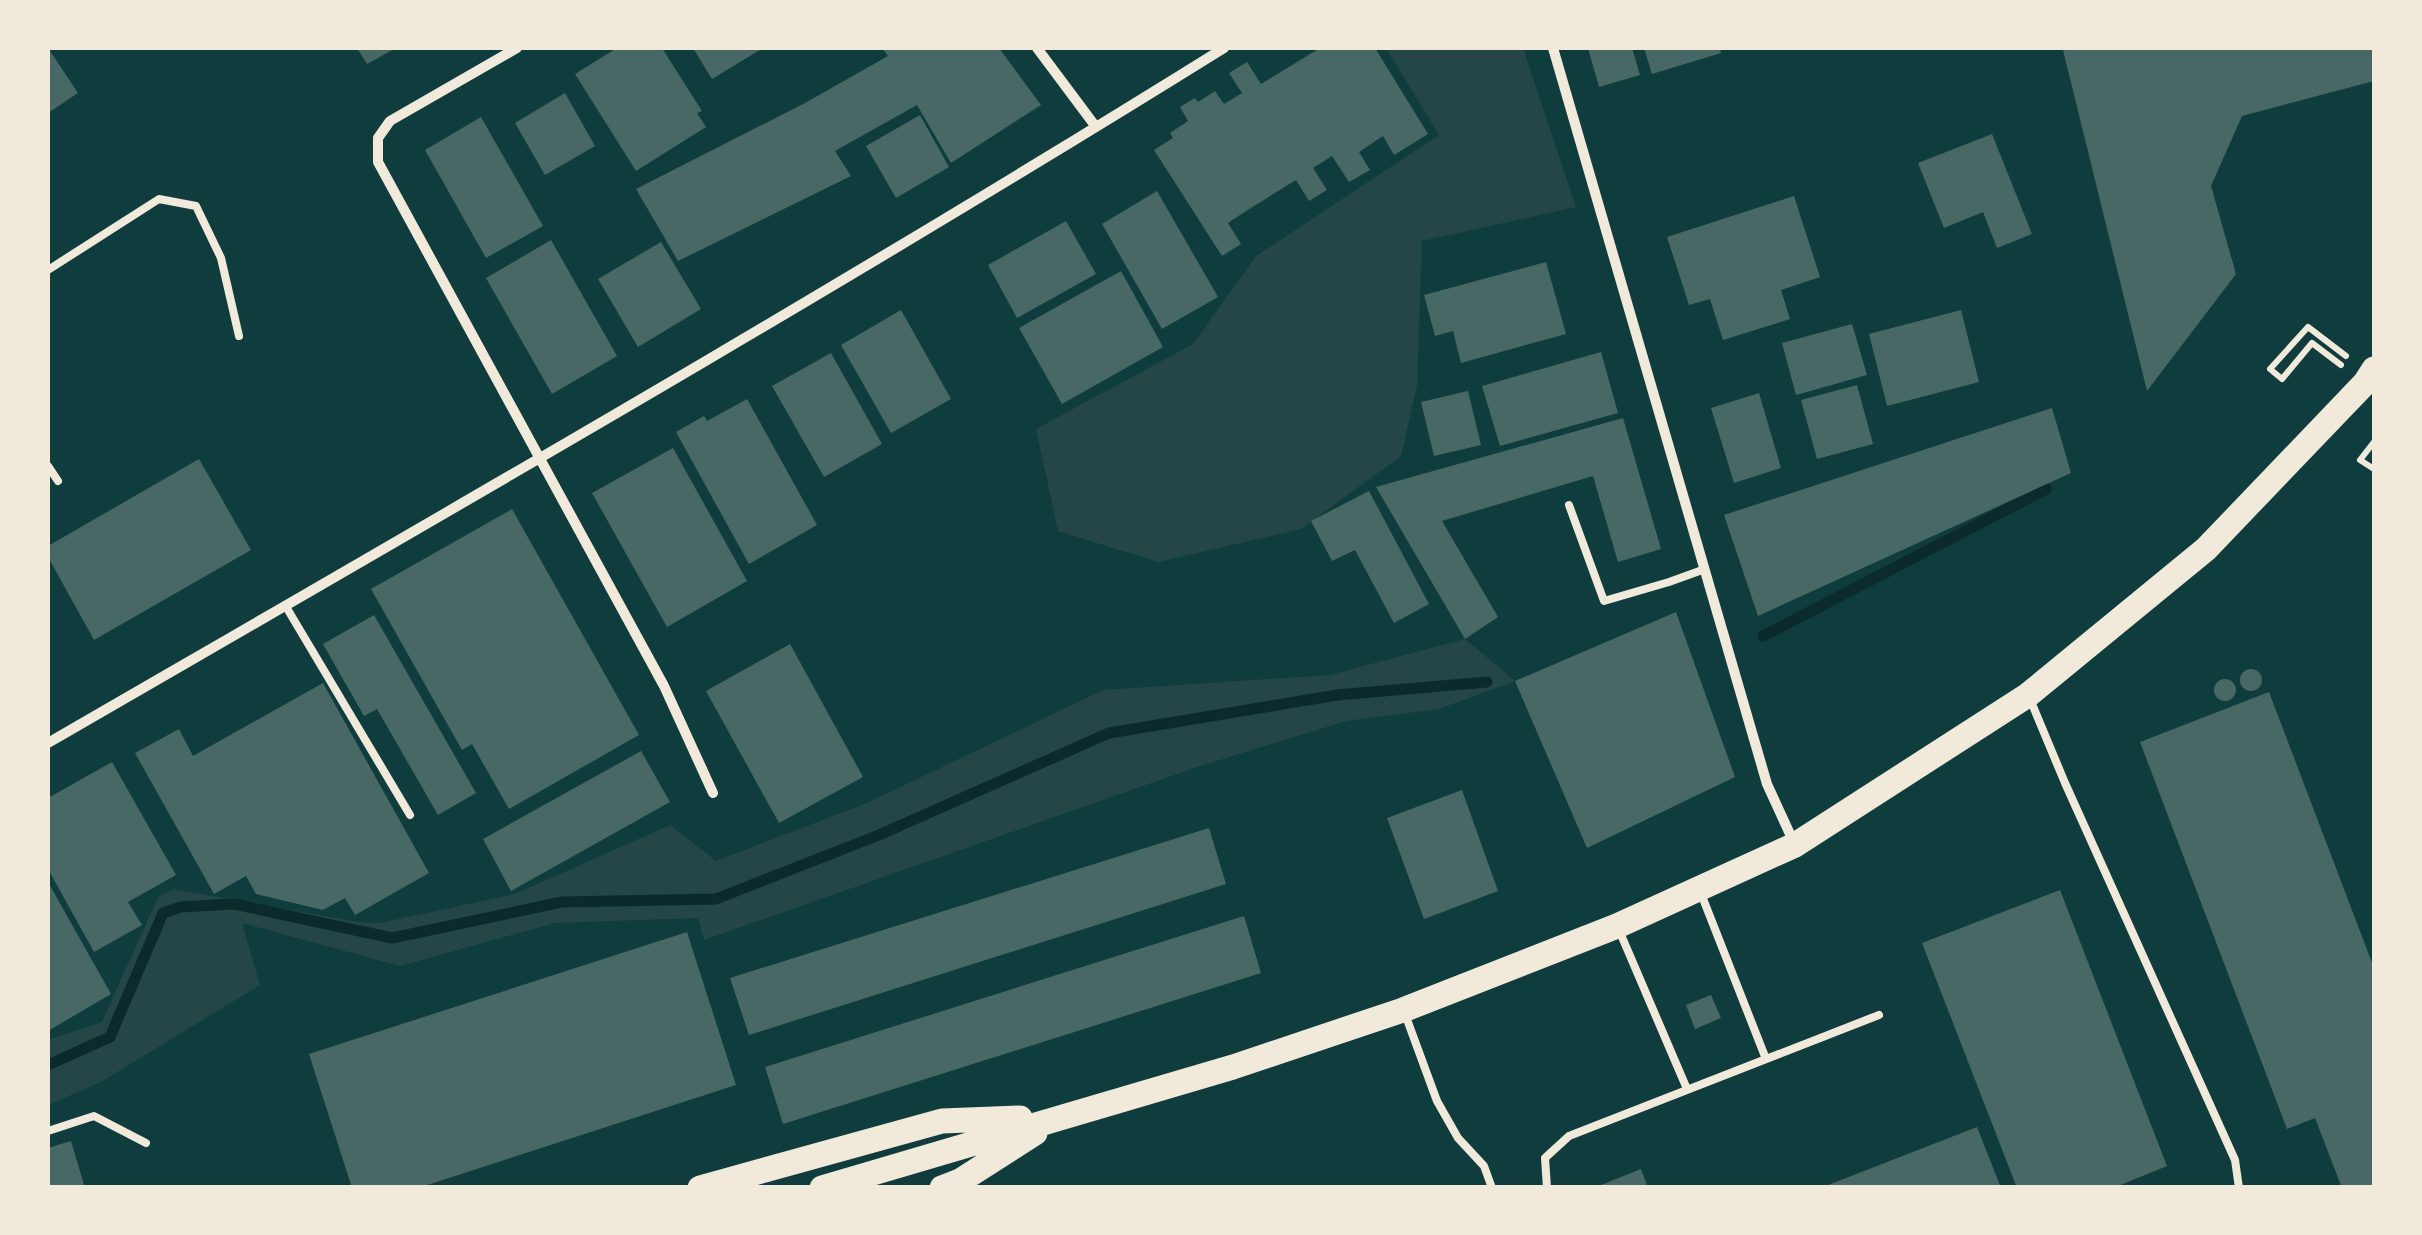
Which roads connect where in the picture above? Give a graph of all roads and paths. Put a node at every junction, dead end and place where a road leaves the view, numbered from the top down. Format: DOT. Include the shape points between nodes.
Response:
graph roads {
  1 [pos="517,48"];
  2 [pos="1037,48"];
  3 [pos="1224,48"];
  4 [pos="1553,48"];
  5 [pos="1096,128"];
  6 [pos="48,270"];
  7 [pos="239,336"];
  8 [pos="2312,343"];
  9 [pos="2348,357"];
  10 [pos="2374,369"];
  11 [pos="2374,442"];
  12 [pos="538,459"];
  13 [pos="48,466"];
  14 [pos="2374,469"];
  15 [pos="58,482"];
  16 [pos="1569,506"];
  17 [pos="1704,568"];
  18 [pos="285,605"];
  19 [pos="2028,694"];
  20 [pos="48,742"];
  21 [pos="714,793"];
  22 [pos="410,815"];
  23 [pos="1794,845"];
  24 [pos="1699,890"];
  25 [pos="1617,926"];
  26 [pos="1403,1010"];
  27 [pos="1879,1015"];
  28 [pos="1766,1059"];
  29 [pos="1687,1089"];
  30 [pos="1060,1117"];
  31 [pos="48,1131"];
  32 [pos="146,1144"];
  33 [pos="700,1188"];
  34 [pos="822,1188"];
  35 [pos="942,1188"];
  36 [pos="1492,1188"];
  37 [pos="1547,1188"];
  38 [pos="2240,1188"];
  1 -- 12 [label="street" via="390,122 378,138 378,162"];
  2 -- 5 [label="street"];
  3 -- 5 [label="street"];
  4 -- 17 [label="street"];
  5 -- 12 [label="street"];
  6 -- 7 [label="lane" via="159,199 196,206 221,258"];
  8 -- 9 [label="path" via="2282,378 2270,369 2308,327"];
  10 -- 19 [label="main road" via="2206,549"];
  11 -- 14 [label="path" via="2360,460"];
  12 -- 18 [label="street"];
  12 -- 21 [label="street" via="664,686"];
  13 -- 15 [label="lane"];
  16 -- 17 [label="lane" via="1604,601"];
  17 -- 23 [label="street" via="1768,784"];
  18 -- 20 [label="street"];
  18 -- 22 [label="lane"];
  19 -- 23 [label="main road"];
  19 -- 38 [label="lane" via="2235,1160"];
  23 -- 24 [label="main road"];
  24 -- 25 [label="main road"];
  24 -- 28 [label="lane"];
  25 -- 26 [label="main road"];
  25 -- 29 [label="lane"];
  26 -- 30 [label="main road"];
  26 -- 36 [label="lane" via="1437,1101"];
  27 -- 28 [label="lane"];
  28 -- 29 [label="lane"];
  29 -- 37 [label="lane" via="1569,1136 1545,1158"];
  30 -- 33 [label="main road" via="942,1122"];
  30 -- 34 [label="main road"];
  30 -- 35 [label="main road"];
  31 -- 32 [label="lane" via="94,1116"];
}
